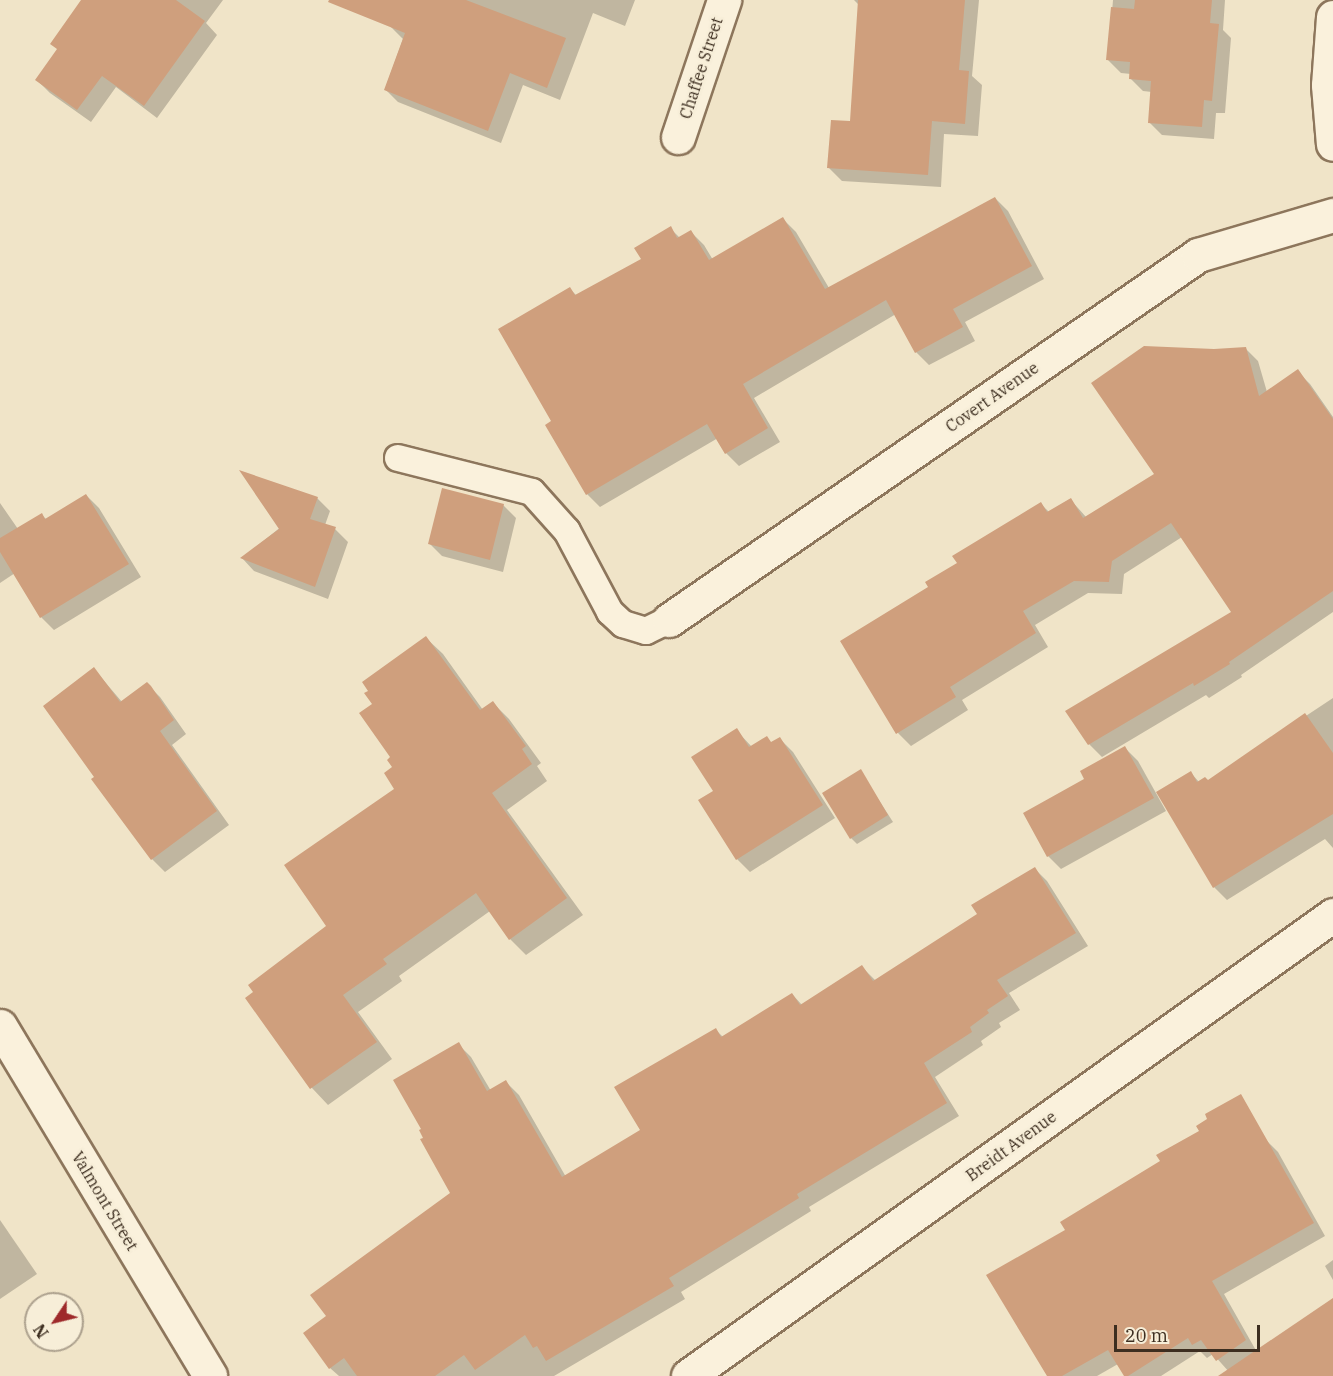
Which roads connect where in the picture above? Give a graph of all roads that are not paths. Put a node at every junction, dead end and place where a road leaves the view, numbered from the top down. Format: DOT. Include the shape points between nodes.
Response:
graph roads {
  1 [pos="724,0"];
  2 [pos="1333,17"];
  3 [pos="678,137"];
  4 [pos="1333,144"];
  5 [pos="1333,215"];
  6 [pos="398,458"];
  7 [pos="669,620"];
  8 [pos="1333,915"];
  9 [pos="0,1026"];
  10 [pos="210,1376"];
  11 [pos="688,1376"];
  1 -- 3 [label="street, Chaffee Street"];
  2 -- 4 [label="street" via="1328,85"];
  5 -- 7 [label="street, Covert Avenue" via="1198,255"];
  6 -- 7 [label="lane" via="532,492 567,531 610,612 624,624 646,631"];
  8 -- 11 [label="street, Breidt Avenue"];
  9 -- 10 [label="street, Valmont Street"];
}
